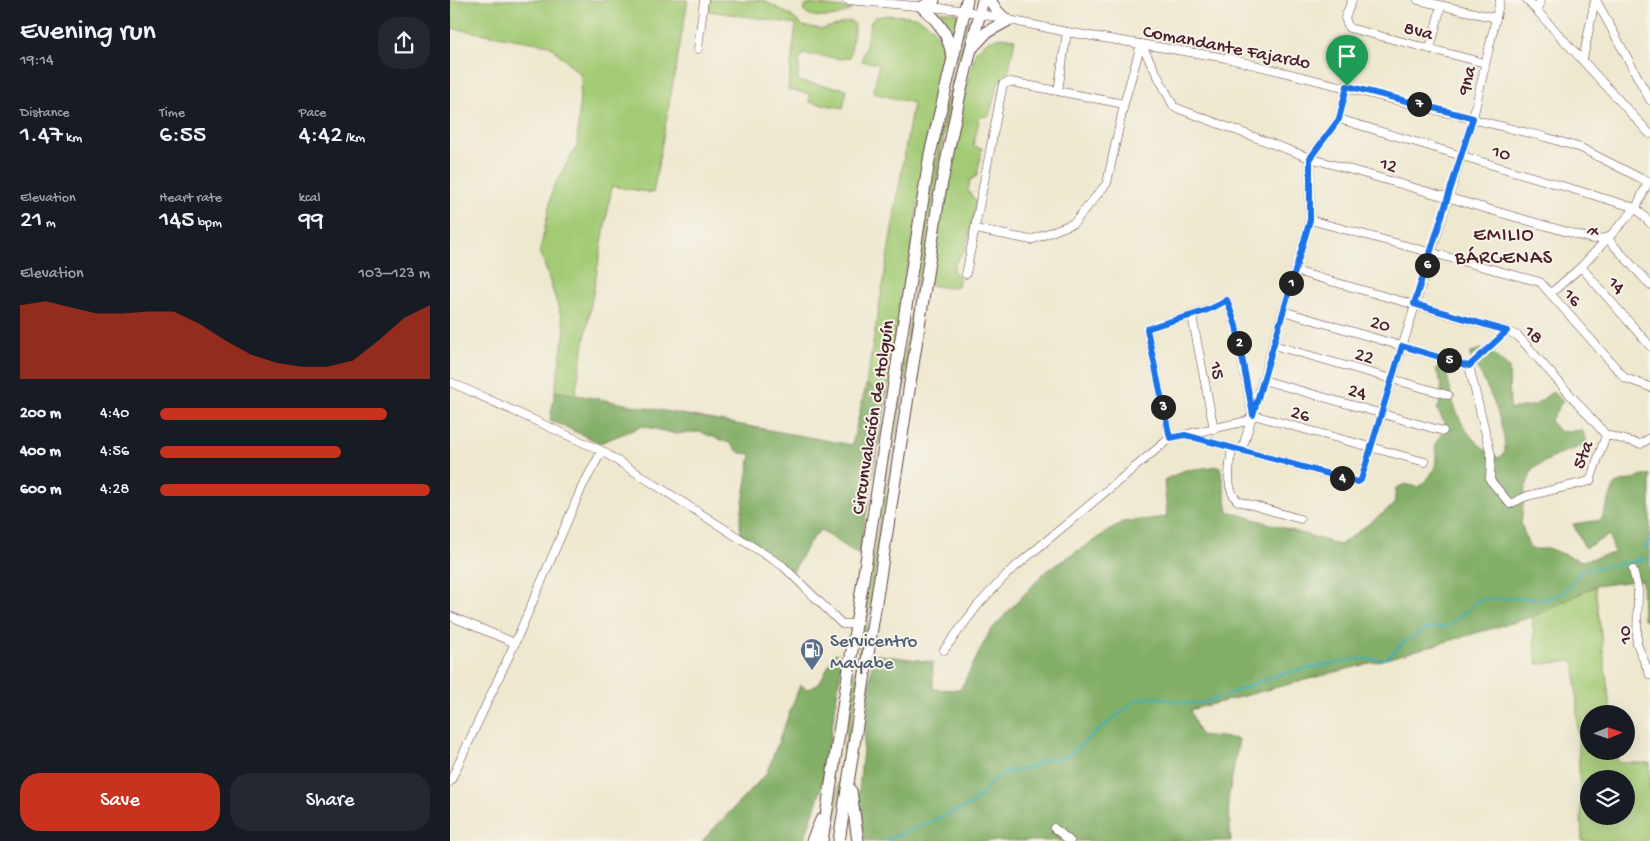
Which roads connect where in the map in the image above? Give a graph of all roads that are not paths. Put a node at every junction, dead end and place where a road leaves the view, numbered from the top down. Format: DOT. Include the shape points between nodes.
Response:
graph roads {
  1 [pos="704,0"];
  2 [pos="847,0"];
  3 [pos="934,0"];
  4 [pos="983,0"];
  5 [pos="990,0"];
  6 [pos="1352,0"];
  7 [pos="1418,0"];
  8 [pos="1500,0"];
  9 [pos="1527,0"];
  10 [pos="1540,0"];
  11 [pos="1596,0"];
  12 [pos="965,6"];
  13 [pos="1441,6"];
  14 [pos="922,7"];
  15 [pos="1538,12"];
  16 [pos="980,13"];
  17 [pos="1496,18"];
  18 [pos="1007,21"];
  19 [pos="1067,32"];
  20 [pos="1141,44"];
  21 [pos="698,49"];
  22 [pos="1430,49"];
  23 [pos="970,50"];
  24 [pos="953,57"];
  25 [pos="1583,59"];
  26 [pos="1485,63"];
  27 [pos="1347,86"];
  28 [pos="1058,91"];
  29 [pos="1650,100"];
  30 [pos="1124,104"];
  31 [pos="1473,118"];
  32 [pos="1339,119"];
  33 [pos="1650,134"];
  34 [pos="1460,156"];
  35 [pos="1310,158"];
  36 [pos="1649,181"];
  37 [pos="1447,197"];
  38 [pos="1636,208"];
  39 [pos="1310,220"];
  40 [pos="1650,223"];
  41 [pos="976,229"];
  42 [pos="1607,238"];
  43 [pos="1431,252"];
  44 [pos="1581,267"];
  45 [pos="1295,271"];
  46 [pos="966,274"];
  47 [pos="1650,285"];
  48 [pos="1550,294"];
  49 [pos="1414,304"];
  50 [pos="1283,311"];
  51 [pos="1192,316"];
  52 [pos="1507,331"];
  53 [pos="1273,345"];
  54 [pos="1402,346"];
  55 [pos="1650,346"];
  56 [pos="1469,366"];
  57 [pos="1392,378"];
  58 [pos="1263,380"];
  59 [pos="450,382"];
  60 [pos="1650,387"];
  61 [pos="1448,395"];
  62 [pos="1380,413"];
  63 [pos="1253,415"];
  64 [pos="1214,429"];
  65 [pos="1444,431"];
  66 [pos="1185,435"];
  67 [pos="1606,436"];
  68 [pos="1170,438"];
  69 [pos="1650,438"];
  70 [pos="1232,448"];
  71 [pos="1370,449"];
  72 [pos="1242,450"];
  73 [pos="602,451"];
  74 [pos="1425,462"];
  75 [pos="1300,519"];
  76 [pos="1633,570"];
  77 [pos="450,616"];
  78 [pos="856,624"];
  79 [pos="515,643"];
  80 [pos="944,650"];
  81 [pos="1650,675"];
  82 [pos="849,777"];
  83 [pos="833,780"];
  84 [pos="450,782"];
  85 [pos="1054,828"];
  86 [pos="812,841"];
  87 [pos="822,841"];
  88 [pos="839,841"];
  89 [pos="858,841"];
  90 [pos="1070,841"];
  1 -- 21 [label="street"];
  2 -- 14 [label="street, Comandante Fajardo"];
  3 -- 14 [label="highway"];
  4 -- 16 [label="highway, Circunvalación de Holguín"];
  5 -- 18 [label="highway"];
  6 -- 22 [label="street, 8va" via="1345,18 1349,28"];
  7 -- 13 [label="street"];
  8 -- 17 [label="street, 9na"];
  9 -- 15 [label="street"];
  10 -- 15 [label="street"];
  11 -- 25 [label="street"];
  11 -- 29 [label="street"];
  12 -- 14 [label="street, Comandante Fajardo"];
  12 -- 16 [label="street, Comandante Fajardo"];
  12 -- 24 [label="highway, Circunvalación de Holguín"];
  13 -- 17 [label="street"];
  13 -- 22 [label="street"];
  14 -- 24 [label="highway" via="936,18 943,29"];
  15 -- 25 [label="street"];
  16 -- 18 [label="street, Comandante Fajardo"];
  16 -- 23 [label="highway, Circunvalación de Holguín"];
  17 -- 26 [label="street, 9na"];
  18 -- 19 [label="street, Comandante Fajardo"];
  18 -- 23 [label="highway" via="987,32"];
  19 -- 20 [label="street, Comandante Fajardo"];
  19 -- 28 [label="street"];
  20 -- 27 [label="street, Comandante Fajardo" via="1226,58"];
  20 -- 30 [label="street"];
  20 -- 35 [label="street, 12" via="1174,107"];
  22 -- 26 [label="street, 8va"];
  23 -- 82 [label="highway, Circunvalación de Holguín" via="939,197"];
  24 -- 78 [label="highway, Circunvalación de Holguín" via="930,154"];
  25 -- 33 [label="street"];
  26 -- 31 [label="street, 9na"];
  27 -- 31 [label="street, Comandante Fajardo"];
  27 -- 32 [label="street"];
  28 -- 30 [label="street"];
  28 -- 41 [label="street" via="1011,82 1003,84"];
  30 -- 41 [label="street" via="1107,183 1074,223 1030,240"];
  31 -- 34 [label="street, 9na"];
  31 -- 36 [label="street, Comandante Fajardo" via="1581,148"];
  32 -- 34 [label="street, 10"];
  32 -- 35 [label="street"];
  34 -- 37 [label="street, 9na"];
  34 -- 38 [label="street, 10"];
  35 -- 37 [label="street, 12"];
  35 -- 39 [label="street"];
  36 -- 38 [label="street, 7"];
  37 -- 42 [label="street, 12" via="1592,239"];
  37 -- 43 [label="street, 9na"];
  38 -- 40 [label="street"];
  38 -- 42 [label="street, 7"];
  39 -- 43 [label="street, 16"];
  39 -- 45 [label="street"];
  41 -- 46 [label="street"];
  42 -- 44 [label="street, 7"];
  42 -- 47 [label="street"];
  43 -- 48 [label="street, 16" via="1540,282"];
  43 -- 49 [label="street, 9na"];
  44 -- 48 [label="street, 7"];
  44 -- 55 [label="street, 14"];
  45 -- 49 [label="street, 18"];
  45 -- 50 [label="street"];
  48 -- 60 [label="street, 16" via="1626,378"];
  49 -- 52 [label="street, 18"];
  49 -- 54 [label="street, 9na"];
  50 -- 53 [label="street"];
  50 -- 54 [label="street, 20"];
  51 -- 63 [label="street" via="1209,312 1227,300 1236,326"];
  51 -- 64 [label="street, 15"];
  51 -- 68 [label="street" via="1147,329"];
  52 -- 56 [label="street"];
  52 -- 67 [label="street, 18" via="1518,336"];
  53 -- 57 [label="street, 22"];
  53 -- 58 [label="street"];
  54 -- 56 [label="street, 20"];
  54 -- 57 [label="street, 9na"];
  56 -- 67 [label="street, 5ta" via="1491,454 1490,480 1510,504 1527,496 1590,481"];
  57 -- 61 [label="street, 22"];
  57 -- 62 [label="street, 9na"];
  58 -- 62 [label="street, 24"];
  58 -- 63 [label="street"];
  59 -- 73 [label="street"];
  62 -- 65 [label="street, 24"];
  62 -- 71 [label="street, 9na"];
  63 -- 64 [label="street" via="1247,421"];
  63 -- 71 [label="street, 26"];
  63 -- 72 [label="street"];
  64 -- 66 [label="street"];
  66 -- 68 [label="street"];
  66 -- 70 [label="street"];
  67 -- 69 [label="street, 5ta" via="1641,444"];
  68 -- 80 [label="street" via="1009,572 978,605"];
  70 -- 72 [label="street"];
  70 -- 75 [label="street" via="1229,474 1233,497"];
  71 -- 72 [label="street, 9na" via="1360,482"];
  71 -- 74 [label="street, 26"];
  73 -- 78 [label="street" via="783,566 842,624"];
  73 -- 79 [label="street" via="582,487"];
  76 -- 81 [label="street, 10" via="1638,590 1637,644"];
  77 -- 79 [label="street"];
  78 -- 83 [label="highway, Circunvalación de Holguín"];
  79 -- 84 [label="street"];
  82 -- 88 [label="highway, Circunvalación de Holguín"];
  82 -- 89 [label="highway"];
  83 -- 86 [label="highway"];
  83 -- 87 [label="highway, Circunvalación de Holguín"];
  85 -- 90 [label="street"];
}
